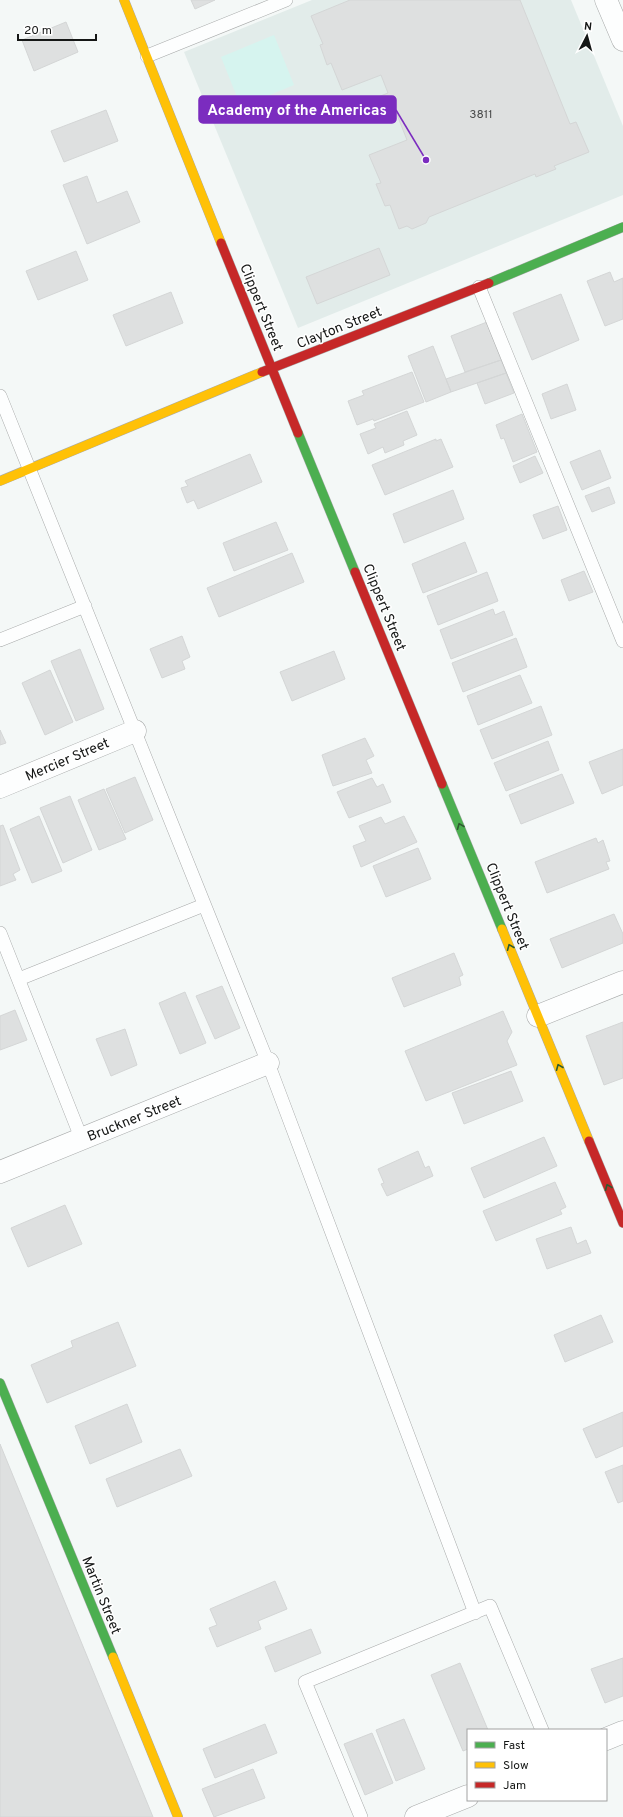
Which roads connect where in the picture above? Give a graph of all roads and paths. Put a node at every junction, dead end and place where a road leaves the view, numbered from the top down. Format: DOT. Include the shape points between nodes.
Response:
graph roads {
  1 [pos="124,0"];
  2 [pos="286,0"];
  3 [pos="606,0"];
  4 [pos="623,40"];
  5 [pos="147,56"];
  6 [pos="623,227"];
  7 [pos="479,287"];
  8 [pos="271,369"];
  9 [pos="0,396"];
  10 [pos="30,468"];
  11 [pos="0,481"];
  12 [pos="85,606"];
  13 [pos="0,640"];
  14 [pos="623,641"];
  15 [pos="135,731"];
  16 [pos="0,787"];
  17 [pos="204,905"];
  18 [pos="0,933"];
  19 [pos="19,979"];
  20 [pos="623,982"];
  21 [pos="538,1016"];
  22 [pos="268,1063"];
  23 [pos="82,1140"];
  24 [pos="0,1172"];
  25 [pos="623,1223"];
  26 [pos="0,1383"];
  27 [pos="475,1613"];
  28 [pos="542,1729"];
  29 [pos="623,1732"];
  30 [pos="607,1740"];
  31 [pos="467,1796"];
  32 [pos="178,1817"];
  33 [pos="361,1817"];
  34 [pos="416,1817"];
  1 -- 5 [label="street, Clippert Street"];
  2 -- 5 [label="lane"];
  3 -- 4 [label="street"];
  5 -- 8 [label="street, Clippert Street"];
  6 -- 7 [label="street, Clayton Street"];
  7 -- 8 [label="street, Clayton Street"];
  7 -- 14 [label="lane"];
  8 -- 10 [label="street, Clayton Street"];
  21 -- 8 [label="street, Clippert Street, one-way"];
  9 -- 10 [label="lane"];
  10 -- 11 [label="street, Clayton Street"];
  10 -- 12 [label="lane"];
  12 -- 13 [label="lane"];
  12 -- 15 [label="lane"];
  15 -- 16 [label="street, Mercier Street"];
  15 -- 17 [label="lane"];
  17 -- 19 [label="lane"];
  17 -- 22 [label="lane"];
  18 -- 19 [label="lane"];
  19 -- 23 [label="lane"];
  20 -- 21 [label="street"];
  25 -- 21 [label="street, Clippert Street, one-way"];
  22 -- 23 [label="street, Bruckner Street"];
  22 -- 27 [label="lane"];
  23 -- 24 [label="street, Bruckner Street"];
  26 -- 32 [label="street, Martin Street"];
  27 -- 28 [label="lane" via="490,1606"];
  27 -- 33 [label="lane" via="305,1682"];
  29 -- 30 [label="street"];
  31 -- 34 [label="street"];
}
